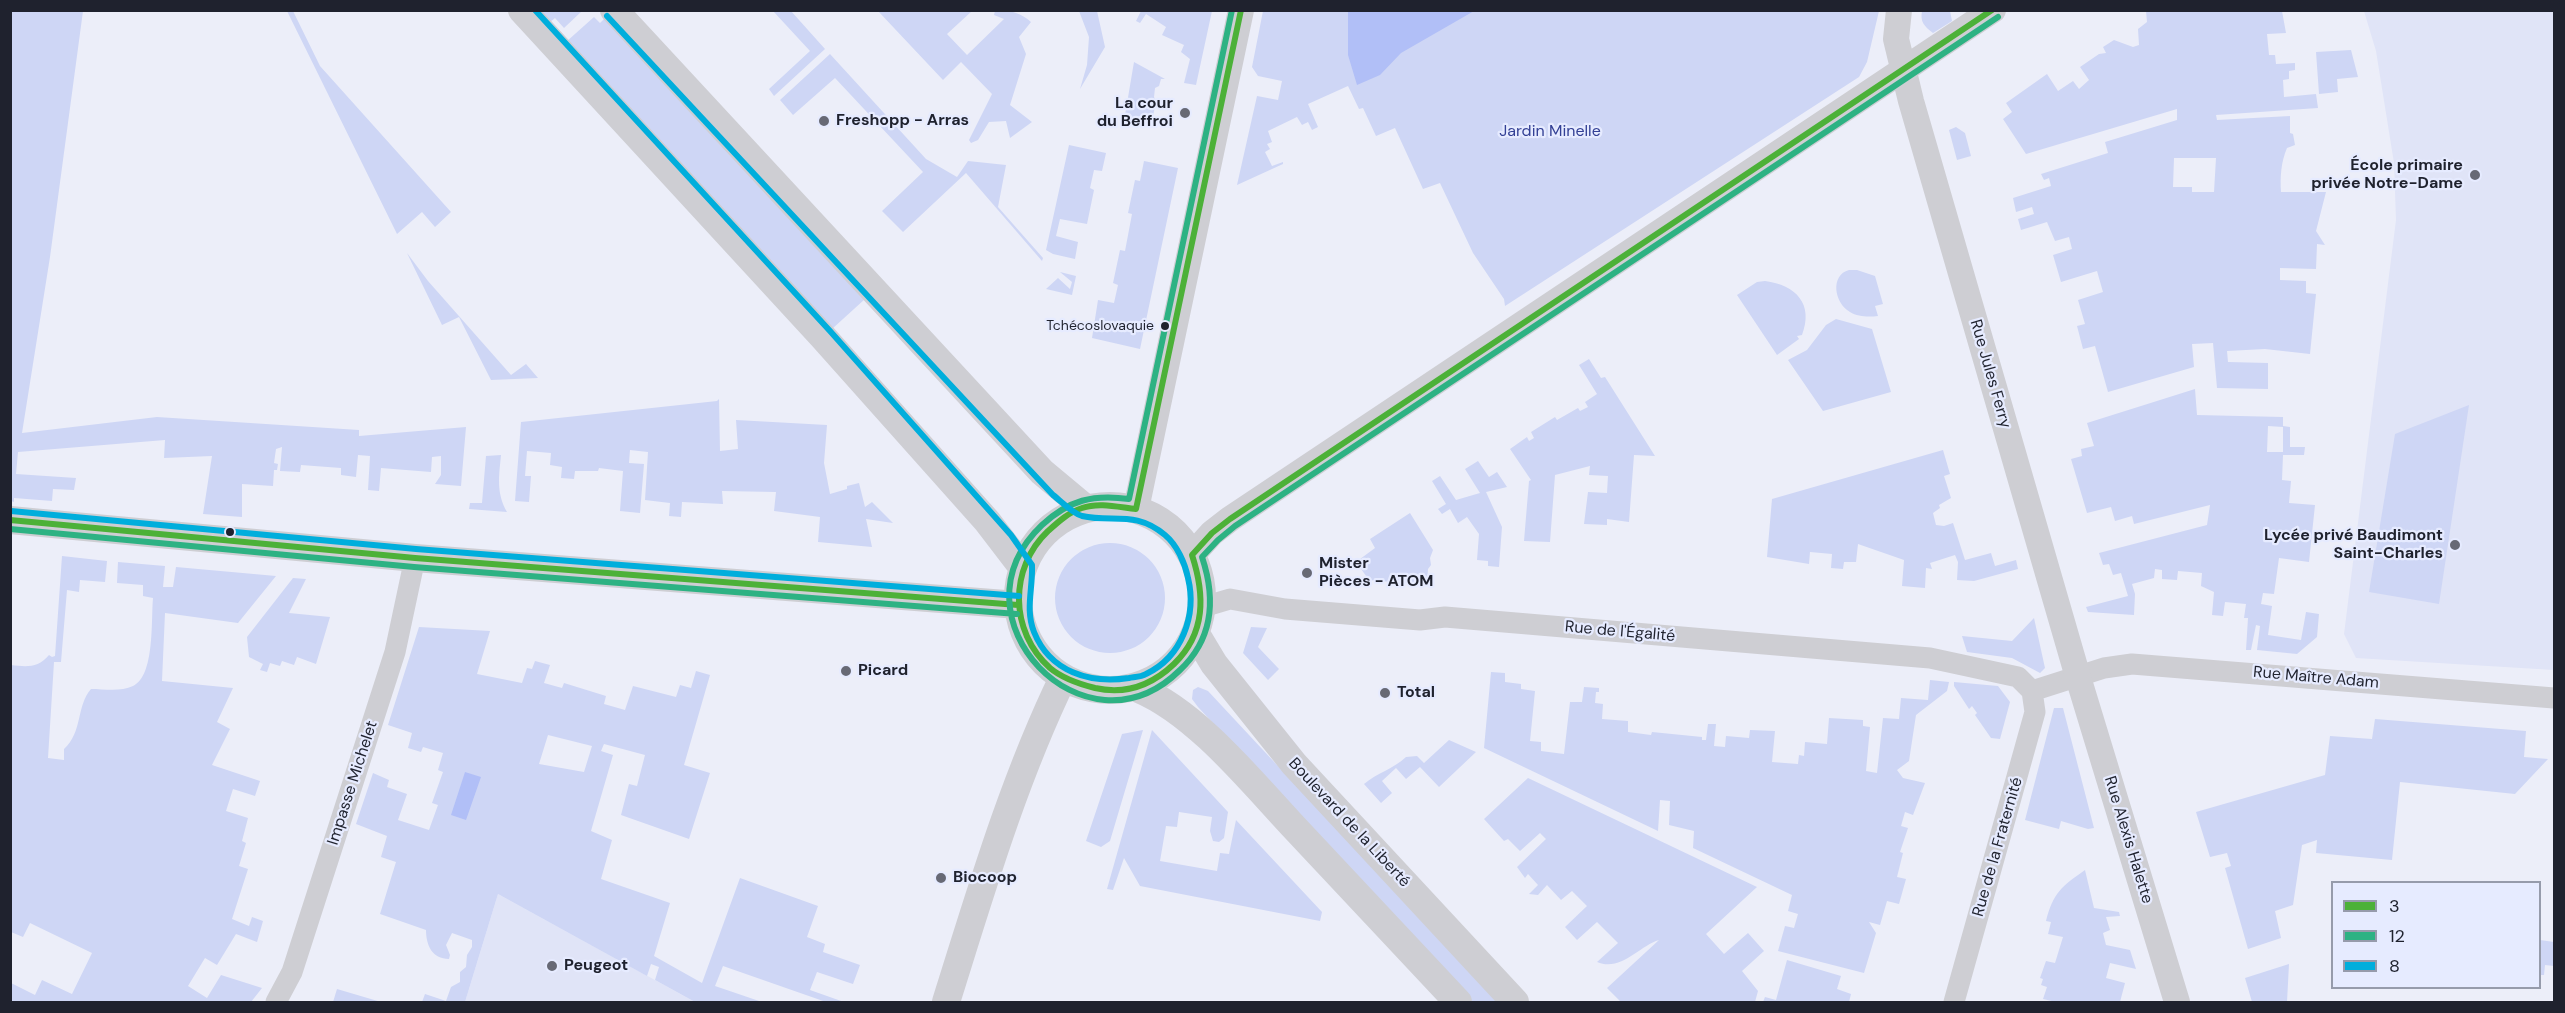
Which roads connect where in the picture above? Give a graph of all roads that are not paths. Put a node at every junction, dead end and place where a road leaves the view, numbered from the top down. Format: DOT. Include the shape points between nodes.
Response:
graph roads {
  1 [pos="522,10"];
  2 [pos="614,10"];
  3 [pos="1241,10"];
  4 [pos="1899,10"];
  5 [pos="1994,10"];
  6 [pos="1903,72"];
  7 [pos="1084,507"];
  8 [pos="1136,509"];
  9 [pos="10,520"];
  10 [pos="1192,555"];
  11 [pos="415,558"];
  12 [pos="1023,568"];
  13 [pos="1018,605"];
  14 [pos="1199,620"];
  15 [pos="2078,677"];
  16 [pos="1064,678"];
  17 [pos="1139,689"];
  18 [pos="2032,691"];
  19 [pos="2554,698"];
  20 [pos="276,1002"];
  21 [pos="946,1002"];
  22 [pos="1458,1002"];
  23 [pos="1515,1002"];
  24 [pos="1954,1002"];
  25 [pos="2177,1002"];
  1 -- 12 [label="main road" via="823,337 987,521"];
  2 -- 7 [label="main road" via="1042,472"];
  3 -- 8 [label="street"];
  4 -- 6 [label="street, Rue Jules Ferry" via="1896,39"];
  5 -- 6 [label="street"];
  6 -- 10 [label="street" via="1230,519"];
  6 -- 15 [label="street, Rue Jules Ferry"];
  7 -- 8 [label="main road"];
  7 -- 12 [label="main road" via="1048,529 1029,552"];
  8 -- 10 [label="main road" via="1159,519"];
  9 -- 11 [label="main road"];
  10 -- 14 [label="main road" via="1201,580"];
  11 -- 13 [label="main road"];
  11 -- 20 [label="street, Impasse Michelet" via="395,652 292,972"];
  12 -- 13 [label="main road"];
  13 -- 16 [label="main road" via="1033,650"];
  14 -- 17 [label="main road" via="1184,655"];
  14 -- 18 [label="street, Rue de l'Égalité" via="1230,599 1285,609 1420,620 1445,617 1930,658 2018,676"];
  14 -- 23 [label="main road, Boulevard de la Liberté" via="1214,664 1294,764"];
  15 -- 18 [label="street, Rue Maître Adam"];
  15 -- 19 [label="street, Rue Maître Adam" via="2118,664 2132,664"];
  15 -- 25 [label="street, Rue Alexis Halette"];
  16 -- 17 [label="main road" via="1090,689"];
  16 -- 21 [label="main road" via="1041,725 1013,801"];
  17 -- 22 [label="main road" via="1158,697 1191,722 1244,773"];
  18 -- 24 [label="street, Rue de la Fraternité" via="2033,722"];
}
